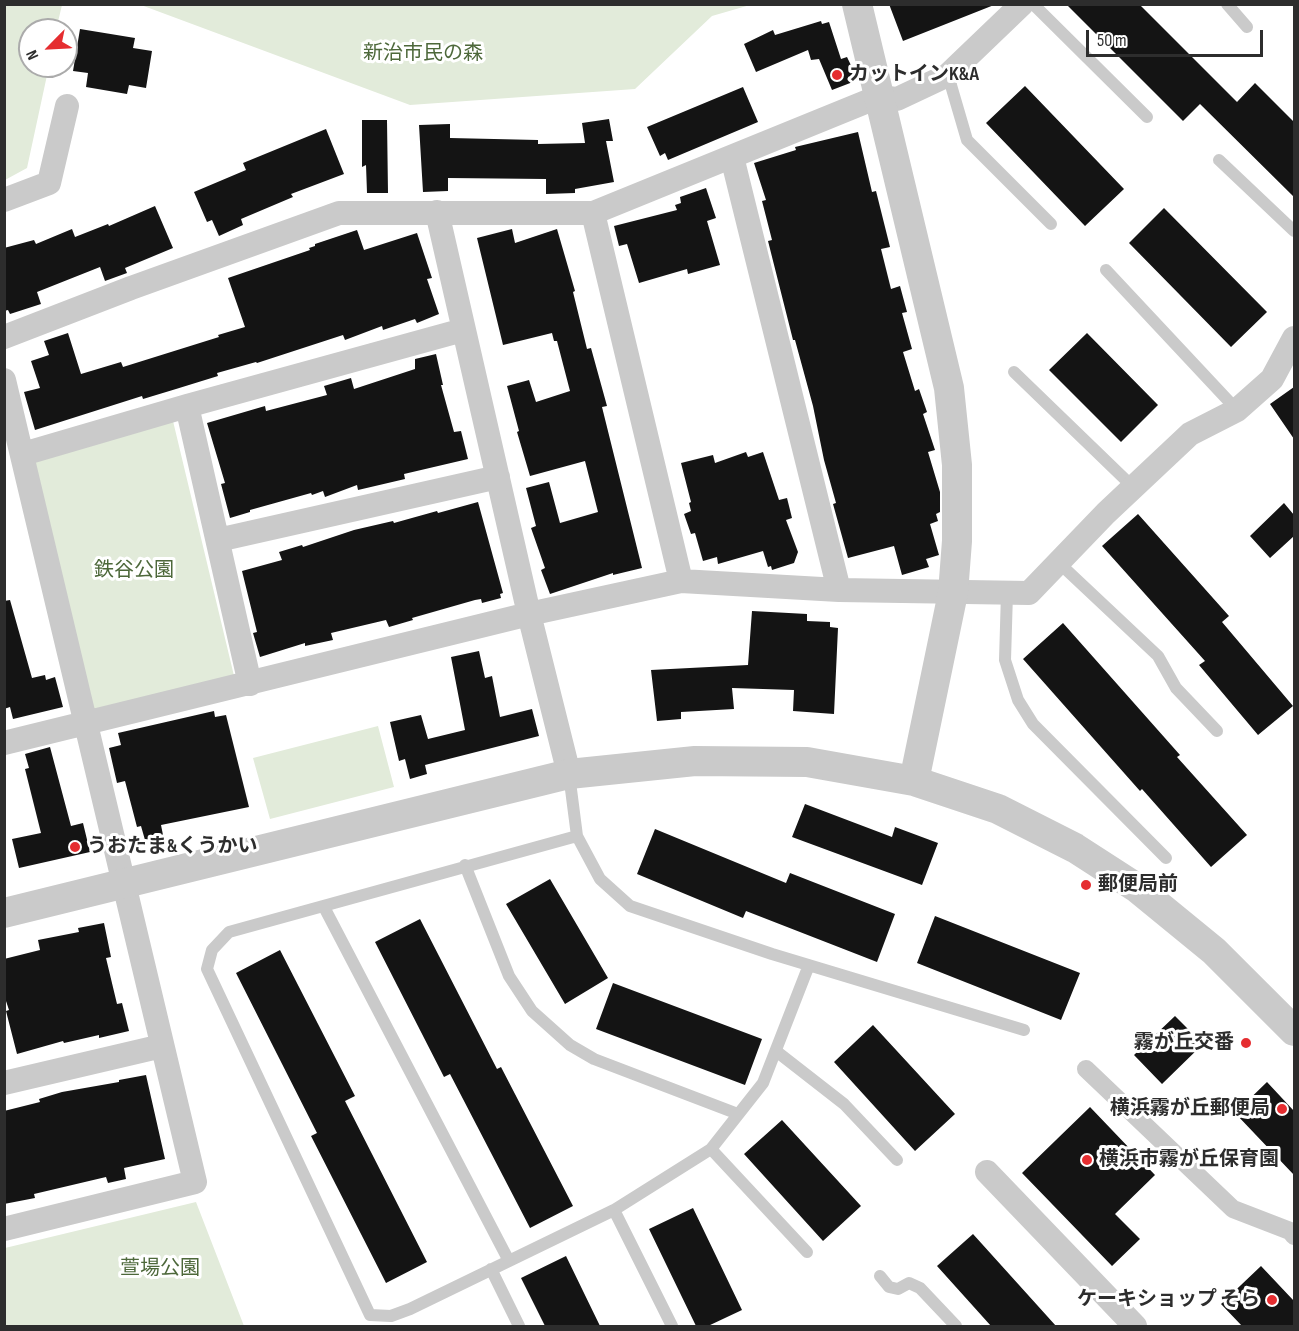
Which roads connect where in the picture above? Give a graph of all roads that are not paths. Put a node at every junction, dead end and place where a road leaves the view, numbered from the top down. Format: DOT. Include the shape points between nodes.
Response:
graph roads {
  1 [pos="857,4"];
  2 [pos="1022,4"];
  3 [pos="1033,4"];
  4 [pos="1227,4"];
  5 [pos="1247,27"];
  6 [pos="948,75"];
  7 [pos="878,97"];
  8 [pos="68,106"];
  9 [pos="1147,117"];
  10 [pos="732,157"];
  11 [pos="1219,160"];
  12 [pos="4,200"];
  13 [pos="437,212"];
  14 [pos="593,213"];
  15 [pos="1051,224"];
  16 [pos="1294,231"];
  17 [pos="1106,270"];
  18 [pos="463,330"];
  19 [pos="4,338"];
  20 [pos="1294,338"];
  21 [pos="1014,372"];
  22 [pos="4,380"];
  23 [pos="187,406"];
  24 [pos="1237,410"];
  25 [pos="23,454"];
  26 [pos="498,477"];
  27 [pos="1133,488"];
  28 [pos="218,540"];
  29 [pos="1058,562"];
  30 [pos="681,581"];
  31 [pos="839,590"];
  32 [pos="1007,592"];
  33 [pos="953,593"];
  34 [pos="529,614"];
  35 [pos="250,684"];
  36 [pos="85,723"];
  37 [pos="1217,731"];
  38 [pos="4,743"];
  39 [pos="569,774"];
  40 [pos="914,781"];
  41 [pos="577,836"];
  42 [pos="1166,858"];
  43 [pos="465,865"];
  44 [pos="124,885"];
  45 [pos="324,907"];
  46 [pos="4,913"];
  47 [pos="809,965"];
  48 [pos="1024,1030"];
  49 [pos="1294,1031"];
  50 [pos="162,1046"];
  51 [pos="776,1051"];
  52 [pos="1086,1069"];
  53 [pos="4,1083"];
  54 [pos="738,1113"];
  55 [pos="711,1149"];
  56 [pos="897,1160"];
  57 [pos="987,1172"];
  58 [pos="614,1210"];
  59 [pos="4,1229"];
  60 [pos="1294,1236"];
  61 [pos="807,1252"];
  62 [pos="509,1261"];
  63 [pos="491,1269"];
  64 [pos="880,1276"];
  65 [pos="519,1326"];
  66 [pos="672,1326"];
  67 [pos="956,1326"];
  68 [pos="1135,1326"];
  1 -- 7 [label="street"];
  2 -- 6 [label="street"];
  3 -- 9 [label="lane"];
  4 -- 5 [label="lane"];
  6 -- 7 [label="street" via="897,99"];
  6 -- 15 [label="lane" via="967,140"];
  7 -- 10 [label="street"];
  7 -- 33 [label="street" via="949,388 957,465"];
  8 -- 12 [label="street" via="49,183"];
  10 -- 14 [label="street"];
  10 -- 31 [label="street"];
  11 -- 16 [label="lane"];
  13 -- 14 [label="street"];
  13 -- 18 [label="street"];
  13 -- 19 [label="street" via="339,213"];
  14 -- 30 [label="street"];
  17 -- 24 [label="lane"];
  18 -- 23 [label="street"];
  18 -- 26 [label="street"];
  20 -- 24 [label="street" via="1272,379"];
  21 -- 27 [label="lane"];
  22 -- 25 [label="street"];
  23 -- 25 [label="street"];
  23 -- 28 [label="street"];
  24 -- 27 [label="street" via="1190,434"];
  25 -- 36 [label="street"];
  26 -- 28 [label="street"];
  26 -- 34 [label="street"];
  27 -- 29 [label="street"];
  28 -- 35 [label="street"];
  29 -- 32 [label="street" via="1029,592"];
  29 -- 37 [label="lane" via="1158,656 1176,688"];
  30 -- 31 [label="street"];
  30 -- 34 [label="street"];
  31 -- 33 [label="street"];
  32 -- 33 [label="street"];
  32 -- 42 [label="lane" via="1005,660 1018,700 1033,724"];
  33 -- 40 [label="street"];
  34 -- 35 [label="street"];
  34 -- 39 [label="street"];
  35 -- 36 [label="street"];
  36 -- 38 [label="street"];
  36 -- 44 [label="street"];
  39 -- 40 [label="street" via="695,761 807,762"];
  39 -- 41 [label="lane"];
  39 -- 44 [label="street"];
  40 -- 49 [label="street" via="998,808 1075,848 1137,888 1214,951"];
  41 -- 43 [label="lane"];
  41 -- 47 [label="lane" via="600,879 630,906"];
  43 -- 45 [label="lane"];
  43 -- 54 [label="lane" via="509,976 532,1011 570,1046 594,1059"];
  44 -- 46 [label="street"];
  44 -- 50 [label="street"];
  45 -- 62 [label="lane"];
  45 -- 63 [label="lane" via="229,932 212,950 207,969 370,1315 391,1316 410,1309"];
  47 -- 48 [label="lane"];
  47 -- 51 [label="lane"];
  50 -- 53 [label="street"];
  50 -- 59 [label="street" via="195,1182"];
  51 -- 54 [label="lane" via="762,1083"];
  51 -- 56 [label="lane" via="844,1104"];
  52 -- 60 [label="street" via="1233,1209"];
  54 -- 55 [label="lane"];
  55 -- 58 [label="lane"];
  55 -- 61 [label="lane"];
  57 -- 68 [label="street"];
  58 -- 62 [label="lane"];
  58 -- 66 [label="lane"];
  62 -- 63 [label="lane"];
  63 -- 65 [label="lane"];
  64 -- 67 [label="lane" via="889,1287 898,1289 909,1283 920,1288"];
}
